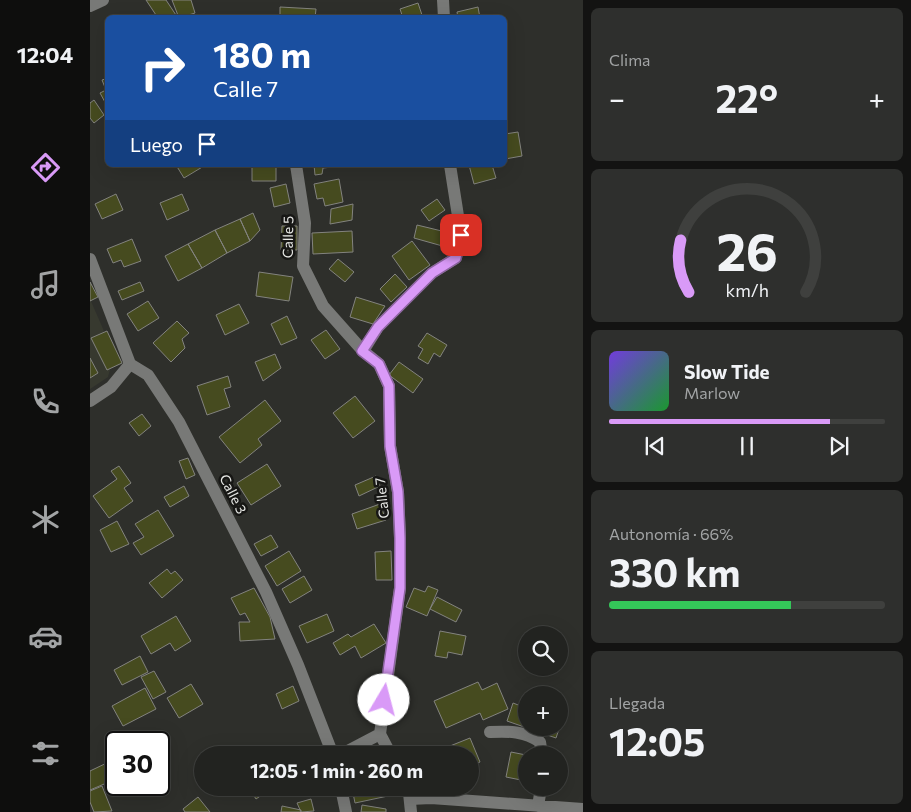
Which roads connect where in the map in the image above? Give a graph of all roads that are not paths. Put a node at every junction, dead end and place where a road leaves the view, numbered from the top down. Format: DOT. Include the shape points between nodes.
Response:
graph roads {
  1 [pos="103,0"];
  2 [pos="443,0"];
  3 [pos="90,6"];
  4 [pos="444,15"];
  5 [pos="296,167"];
  6 [pos="450,167"];
  7 [pos="90,259"];
  8 [pos="362,351"];
  9 [pos="130,364"];
  10 [pos="90,401"];
  11 [pos="490,732"];
  12 [pos="380,734"];
  13 [pos="330,746"];
  14 [pos="357,746"];
  15 [pos="386,746"];
  16 [pos="541,746"];
  17 [pos="343,796"];
  18 [pos="540,796"];
  19 [pos="409,800"];
  20 [pos="538,806"];
  21 [pos="583,809"];
  22 [pos="346,812"];
  1 -- 3 [label="street"];
  2 -- 4 [label="street"];
  5 -- 8 [label="street, Calle 5" via="305,223 303,266 323,306"];
  6 -- 8 [label="street" via="461,235 456,258 432,273 378,327"];
  7 -- 9 [label="street"];
  8 -- 12 [label="street, Calle 7" via="379,364 389,386 390,446 398,492 400,588"];
  9 -- 10 [label="street" via="111,387"];
  9 -- 13 [label="street, Calle 3" via="148,375 179,422 266,592"];
  11 -- 16 [label="street" via="531,735"];
  12 -- 14 [label="street"];
  12 -- 15 [label="street"];
  17 -- 22 [label="street"];
  18 -- 20 [label="street"];
  19 -- 20 [label="street" via="431,798"];
  20 -- 21 [label="street"];
}
